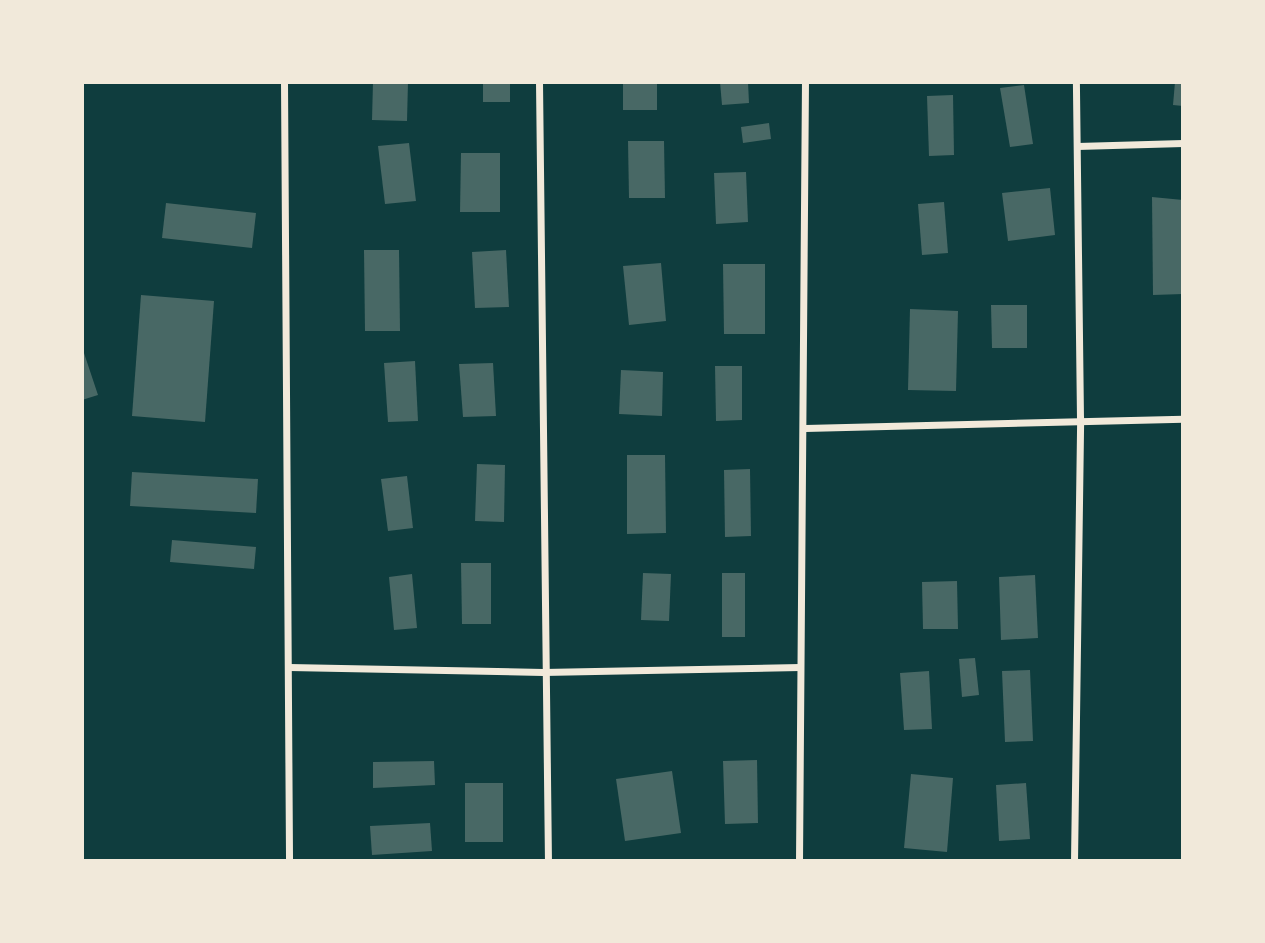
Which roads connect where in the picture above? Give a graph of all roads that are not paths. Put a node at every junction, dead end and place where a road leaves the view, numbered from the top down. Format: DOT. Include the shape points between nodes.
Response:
graph roads {
  1 [pos="284,82"];
  2 [pos="539,82"];
  3 [pos="805,82"];
  4 [pos="1076,82"];
  5 [pos="1183,143"];
  6 [pos="1077,146"];
  7 [pos="1080,418"];
  8 [pos="1183,419"];
  9 [pos="805,428"];
  10 [pos="289,667"];
  11 [pos="800,667"];
  12 [pos="543,672"];
  13 [pos="289,861"];
  14 [pos="548,861"];
  15 [pos="799,861"];
  16 [pos="1074,861"];
  1 -- 10 [label="street"];
  2 -- 12 [label="street"];
  3 -- 9 [label="street"];
  4 -- 6 [label="street"];
  5 -- 6 [label="street"];
  6 -- 7 [label="street"];
  7 -- 8 [label="street"];
  7 -- 9 [label="street"];
  7 -- 16 [label="street"];
  9 -- 11 [label="street"];
  10 -- 12 [label="street"];
  10 -- 13 [label="street"];
  11 -- 12 [label="street"];
  11 -- 15 [label="street"];
  12 -- 14 [label="street"];
}
